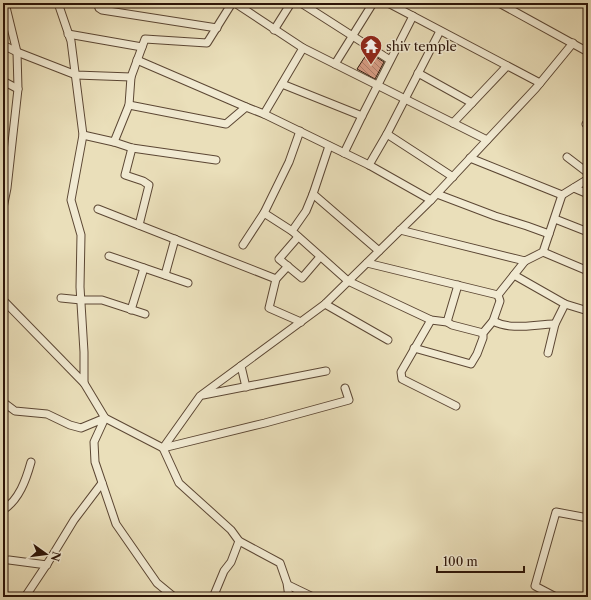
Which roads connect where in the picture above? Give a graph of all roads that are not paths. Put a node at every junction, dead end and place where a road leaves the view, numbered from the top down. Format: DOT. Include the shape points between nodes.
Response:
graph roads {
  1 [pos="6,3"];
  2 [pos="58,3"];
  3 [pos="97,3"];
  4 [pos="234,3"];
  5 [pos="291,3"];
  6 [pos="301,3"];
  7 [pos="373,3"];
  8 [pos="388,3"];
  9 [pos="499,3"];
  10 [pos="413,16"];
  11 [pos="217,28"];
  12 [pos="274,30"];
  13 [pos="440,31"];
  14 [pos="68,34"];
  15 [pos="352,36"];
  16 [pos="573,43"];
  17 [pos="3,45"];
  18 [pos="142,46"];
  19 [pos="303,48"];
  20 [pos="17,52"];
  21 [pos="588,52"];
  22 [pos="137,60"];
  23 [pos="390,60"];
  24 [pos="335,64"];
  25 [pos="507,66"];
  26 [pos="418,73"];
  27 [pos="76,75"];
  28 [pos="131,76"];
  29 [pos="3,81"];
  30 [pos="540,83"];
  31 [pos="282,84"];
  32 [pos="378,86"];
  33 [pos="18,89"];
  34 [pos="405,99"];
  35 [pos="472,103"];
  36 [pos="129,105"];
  37 [pos="246,107"];
  38 [pos="264,114"];
  39 [pos="362,116"];
  40 [pos="453,123"];
  41 [pos="300,132"];
  42 [pos="387,134"];
  43 [pos="83,135"];
  44 [pos="487,140"];
  45 [pos="114,142"];
  46 [pos="329,146"];
  47 [pos="132,148"];
  48 [pos="344,153"];
  49 [pos="567,157"];
  50 [pos="470,158"];
  51 [pos="216,160"];
  52 [pos="368,165"];
  53 [pos="588,173"];
  54 [pos="453,177"];
  55 [pos="588,180"];
  56 [pos="574,188"];
  57 [pos="313,194"];
  58 [pos="437,194"];
  59 [pos="588,194"];
  60 [pos="562,195"];
  61 [pos="431,200"];
  62 [pos="3,208"];
  63 [pos="98,209"];
  64 [pos="264,213"];
  65 [pos="555,219"];
  66 [pos="139,225"];
  67 [pos="400,230"];
  68 [pos="292,231"];
  69 [pos="588,232"];
  70 [pos="549,234"];
  71 [pos="298,237"];
  72 [pos="175,239"];
  73 [pos="244,245"];
  74 [pos="379,252"];
  75 [pos="543,252"];
  76 [pos="109,256"];
  77 [pos="320,257"];
  78 [pos="525,261"];
  79 [pos="367,263"];
  80 [pos="288,266"];
  81 [pos="144,268"];
  82 [pos="588,271"];
  83 [pos="165,275"];
  84 [pos="514,275"];
  85 [pos="276,279"];
  86 [pos="348,281"];
  87 [pos="188,283"];
  88 [pos="458,285"];
  89 [pos="498,295"];
  90 [pos="61,298"];
  91 [pos="3,300"];
  92 [pos="81,300"];
  93 [pos="325,304"];
  94 [pos="565,304"];
  95 [pos="131,310"];
  96 [pos="588,310"];
  97 [pos="145,314"];
  98 [pos="431,320"];
  99 [pos="493,321"];
  100 [pos="300,322"];
  101 [pos="447,322"];
  102 [pos="555,324"];
  103 [pos="483,333"];
  104 [pos="388,340"];
  105 [pos="414,348"];
  106 [pos="548,352"];
  107 [pos="240,366"];
  108 [pos="326,371"];
  109 [pos="84,383"];
  110 [pos="246,387"];
  111 [pos="345,388"];
  112 [pos="200,396"];
  113 [pos="3,402"];
  114 [pos="456,406"];
  115 [pos="105,418"];
  116 [pos="163,448"];
  117 [pos="32,462"];
  118 [pos="102,483"];
  119 [pos="3,510"];
  120 [pos="588,518"];
  121 [pos="239,541"];
  122 [pos="9,560"];
  123 [pos="47,565"];
  124 [pos="288,585"];
  125 [pos="25,597"];
  126 [pos="174,597"];
  127 [pos="221,597"];
  128 [pos="289,597"];
  129 [pos="313,597"];
  130 [pos="556,597"];
  1 -- 20 [label="street"];
  2 -- 14 [label="street"];
  3 -- 11 [label="street" via="102,10"];
  4 -- 11 [label="street"];
  4 -- 12 [label="street"];
  5 -- 12 [label="street"];
  6 -- 15 [label="street"];
  7 -- 15 [label="street"];
  8 -- 10 [label="street"];
  9 -- 16 [label="street"];
  10 -- 13 [label="street"];
  10 -- 23 [label="street"];
  11 -- 18 [label="street" via="207,43 145,39"];
  12 -- 19 [label="street"];
  13 -- 25 [label="street"];
  13 -- 26 [label="street"];
  14 -- 18 [label="street"];
  14 -- 27 [label="street"];
  15 -- 23 [label="street"];
  15 -- 24 [label="street"];
  16 -- 21 [label="street"];
  16 -- 30 [label="street"];
  17 -- 20 [label="street"];
  18 -- 22 [label="street"];
  19 -- 24 [label="street"];
  19 -- 31 [label="street"];
  20 -- 27 [label="street"];
  20 -- 33 [label="street"];
  22 -- 28 [label="street"];
  22 -- 37 [label="street"];
  23 -- 32 [label="street"];
  24 -- 32 [label="street"];
  25 -- 30 [label="street"];
  25 -- 35 [label="street"];
  26 -- 34 [label="street"];
  26 -- 35 [label="street"];
  27 -- 28 [label="street"];
  27 -- 43 [label="street"];
  28 -- 36 [label="street"];
  29 -- 33 [label="street"];
  30 -- 44 [label="street"];
  31 -- 38 [label="street"];
  31 -- 39 [label="street"];
  32 -- 34 [label="street"];
  32 -- 39 [label="street"];
  33 -- 62 [label="street"];
  34 -- 40 [label="street"];
  34 -- 42 [label="street"];
  35 -- 40 [label="street"];
  36 -- 37 [label="street" via="226,124"];
  36 -- 45 [label="street"];
  37 -- 38 [label="street"];
  38 -- 41 [label="street"];
  39 -- 48 [label="street"];
  40 -- 44 [label="street"];
  41 -- 46 [label="street"];
  41 -- 64 [label="street" via="289,162"];
  42 -- 52 [label="street"];
  42 -- 54 [label="street"];
  43 -- 45 [label="street"];
  43 -- 92 [label="street" via="71,200 81,235"];
  44 -- 50 [label="street"];
  45 -- 47 [label="street"];
  46 -- 48 [label="street"];
  46 -- 57 [label="street"];
  47 -- 51 [label="street"];
  47 -- 66 [label="street" via="125,174 149,185"];
  48 -- 52 [label="street"];
  49 -- 53 [label="street"];
  50 -- 54 [label="street"];
  50 -- 60 [label="street"];
  52 -- 61 [label="street"];
  54 -- 58 [label="street"];
  55 -- 56 [label="street"];
  56 -- 59 [label="street"];
  56 -- 60 [label="street"];
  57 -- 68 [label="street"];
  57 -- 74 [label="street"];
  58 -- 61 [label="street"];
  58 -- 70 [label="street"];
  60 -- 65 [label="street"];
  61 -- 67 [label="street"];
  63 -- 66 [label="street"];
  64 -- 68 [label="street"];
  64 -- 73 [label="street"];
  65 -- 69 [label="street"];
  65 -- 70 [label="street"];
  66 -- 72 [label="street"];
  67 -- 74 [label="street"];
  67 -- 78 [label="street"];
  68 -- 71 [label="street"];
  70 -- 75 [label="street"];
  71 -- 77 [label="street"];
  71 -- 80 [label="street" via="279,259"];
  72 -- 83 [label="street"];
  72 -- 85 [label="street"];
  74 -- 79 [label="street"];
  75 -- 78 [label="street"];
  75 -- 82 [label="street"];
  76 -- 81 [label="street"];
  77 -- 80 [label="street" via="302,278"];
  77 -- 86 [label="street"];
  78 -- 84 [label="street"];
  79 -- 86 [label="street"];
  79 -- 88 [label="street"];
  80 -- 85 [label="street"];
  81 -- 83 [label="street"];
  81 -- 95 [label="street"];
  83 -- 87 [label="street"];
  84 -- 89 [label="street"];
  84 -- 94 [label="street"];
  85 -- 100 [label="street" via="269,308"];
  86 -- 93 [label="street"];
  86 -- 98 [label="street"];
  88 -- 89 [label="street"];
  88 -- 101 [label="street"];
  89 -- 99 [label="street" via="500,301"];
  90 -- 92 [label="street"];
  91 -- 109 [label="street"];
  92 -- 95 [label="street" via="102,300"];
  92 -- 109 [label="street"];
  93 -- 100 [label="street"];
  93 -- 104 [label="street"];
  94 -- 96 [label="street"];
  94 -- 102 [label="street"];
  95 -- 97 [label="street"];
  98 -- 101 [label="street"];
  98 -- 105 [label="street"];
  99 -- 102 [label="street" via="517,327"];
  99 -- 103 [label="street"];
  100 -- 107 [label="street"];
  101 -- 103 [label="street"];
  102 -- 106 [label="street"];
  103 -- 105 [label="street" via="471,364"];
  105 -- 114 [label="street" via="401,372 402,379"];
  107 -- 110 [label="street"];
  107 -- 112 [label="street"];
  108 -- 110 [label="street"];
  109 -- 115 [label="street"];
  110 -- 112 [label="street"];
  111 -- 116 [label="street" via="349,400"];
  112 -- 116 [label="street"];
  113 -- 115 [label="street" via="15,411 47,414 81,428"];
  115 -- 116 [label="street"];
  115 -- 118 [label="street" via="94,442 95,462"];
  116 -- 121 [label="street" via="179,483 231,530"];
  117 -- 119 [label="street" via="16,497"];
  118 -- 123 [label="street" via="74,520"];
  118 -- 126 [label="street" via="116,524 157,583"];
  120 -- 130 [label="street" via="556,512 535,586"];
  121 -- 124 [label="street" via="280,563"];
  121 -- 127 [label="street" via="214,595"];
  122 -- 123 [label="street"];
  123 -- 125 [label="street"];
  124 -- 128 [label="street"];
  124 -- 129 [label="street"];
}
